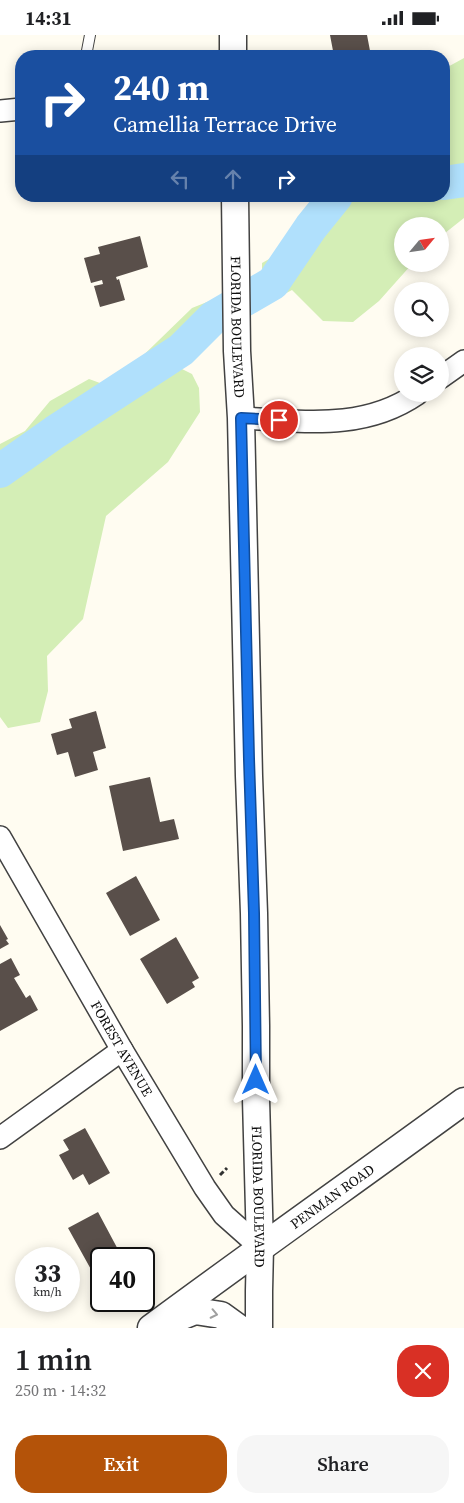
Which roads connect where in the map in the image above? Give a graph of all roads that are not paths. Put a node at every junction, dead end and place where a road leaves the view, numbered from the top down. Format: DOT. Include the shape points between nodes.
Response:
graph roads {
  1 [pos="90,35"];
  2 [pos="233,35"];
  3 [pos="87,50"];
  4 [pos="234,50"];
  5 [pos="15,110"];
  6 [pos="0,111"];
  7 [pos="235,202"];
  8 [pos="464,361"];
  9 [pos="449,372"];
  10 [pos="404,402"];
  11 [pos="241,418"];
  12 [pos="0,837"];
  13 [pos="122,1050"];
  14 [pos="464,1101"];
  15 [pos="0,1138"];
  16 [pos="260,1247"];
  17 [pos="152,1328"];
  18 [pos="239,1328"];
  19 [pos="259,1328"];
  1 -- 3 [label="lane"];
  2 -- 4 [label="street"];
  5 -- 6 [label="street"];
  7 -- 11 [label="street, FLORIDA BOULEVARD"];
  8 -- 9 [label="street"];
  10 -- 11 [label="street" via="386,411 335,422"];
  11 -- 16 [label="street, FLORIDA BOULEVARD"];
  12 -- 13 [label="street, FOREST AVENUE"];
  13 -- 15 [label="street"];
  13 -- 16 [label="street, FOREST AVENUE" via="205,1188 224,1215"];
  14 -- 16 [label="street, PENMAN ROAD"];
  16 -- 17 [label="street, PENMAN ROAD"];
  16 -- 19 [label="street, FLORIDA BOULEVARD"];
  17 -- 18 [label="street, one-way" via="195,1311 220,1315"];
}
